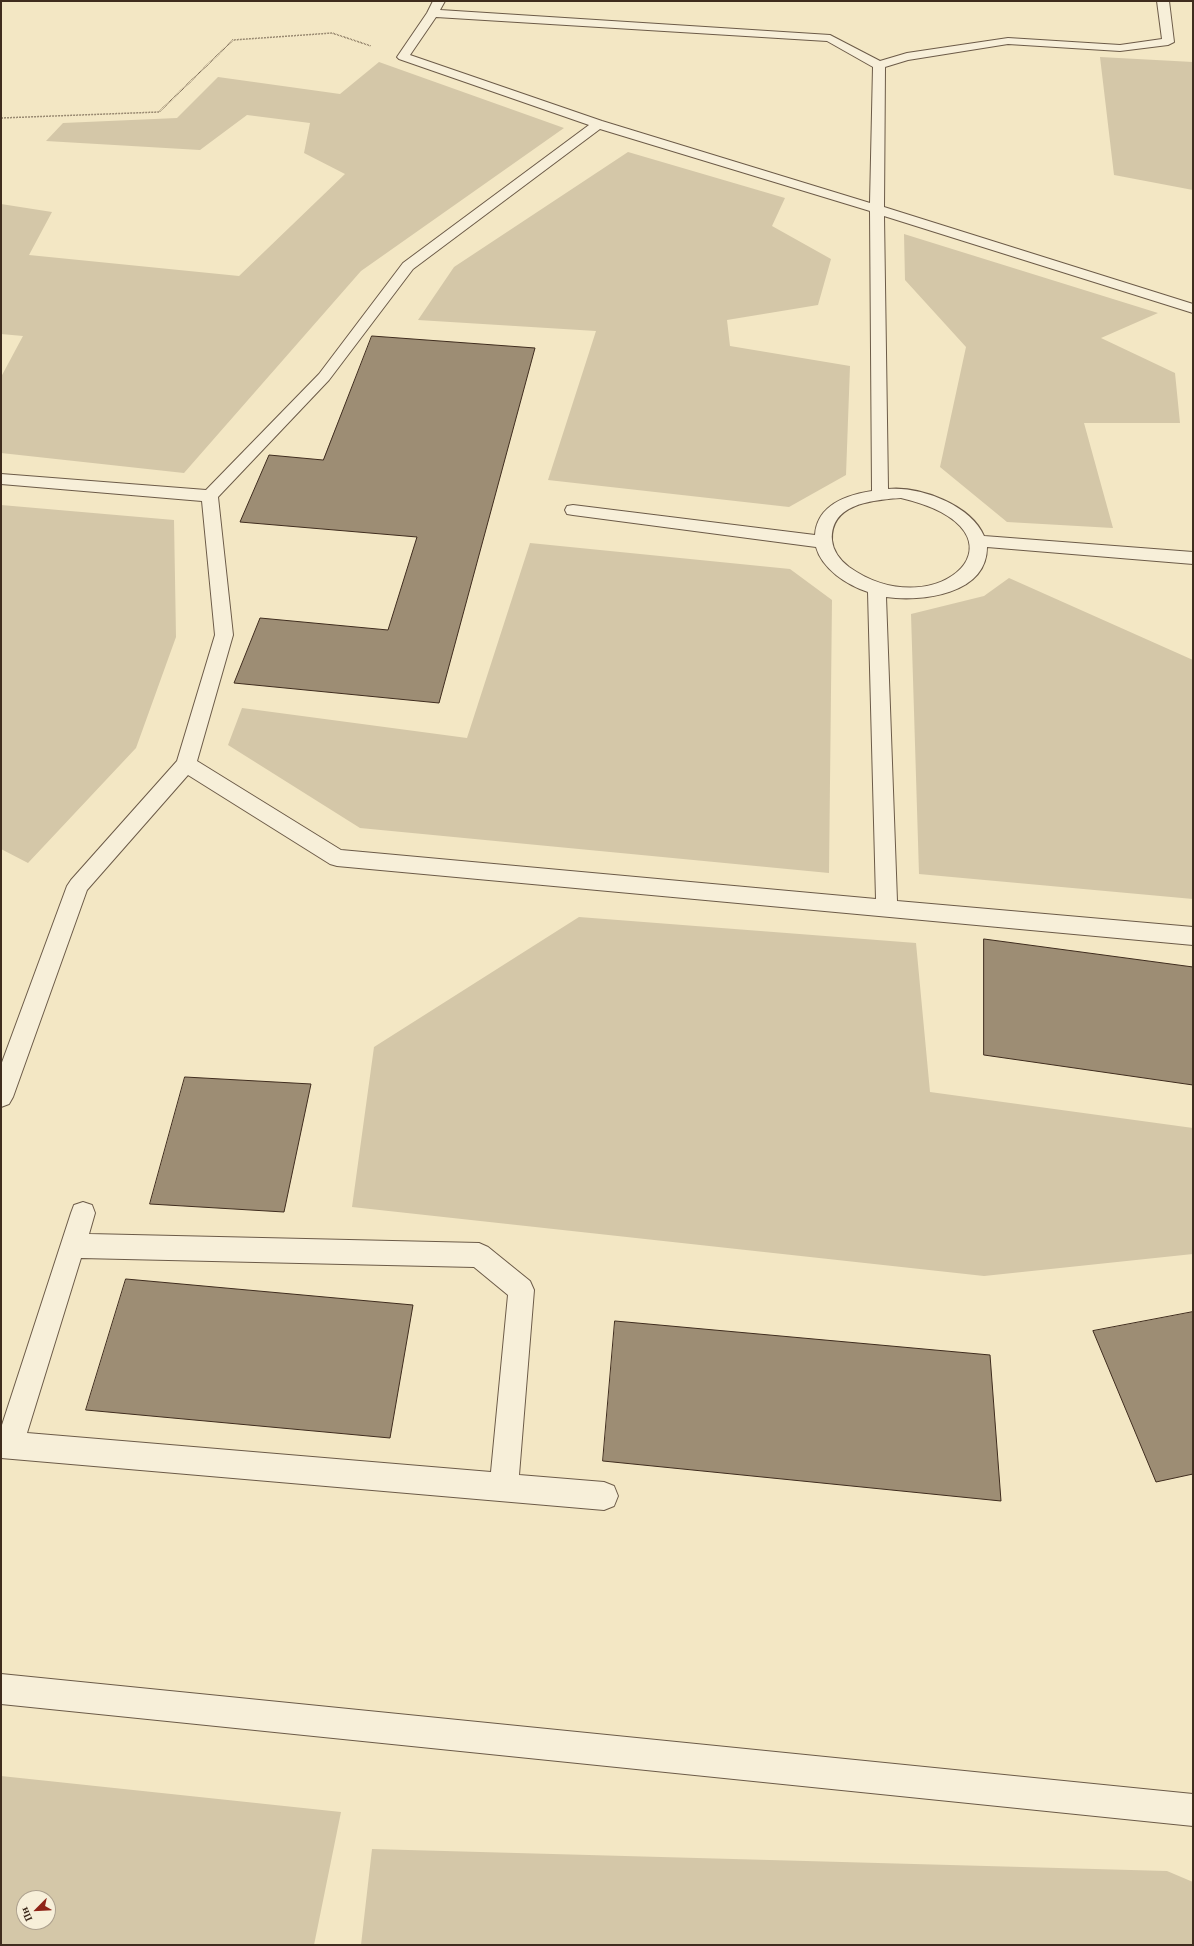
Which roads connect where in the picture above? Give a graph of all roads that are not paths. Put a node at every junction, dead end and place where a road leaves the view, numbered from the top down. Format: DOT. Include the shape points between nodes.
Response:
graph roads {
  1 [pos="1163,1"];
  2 [pos="436,7"];
  3 [pos="879,65"];
  4 [pos="598,124"];
  5 [pos="877,209"];
  6 [pos="1193,309"];
  7 [pos="1,479"];
  8 [pos="880,494"];
  9 [pos="210,496"];
  10 [pos="573,510"];
  11 [pos="978,541"];
  12 [pos="823,542"];
  13 [pos="1193,558"];
  14 [pos="877,588"];
  15 [pos="186,764"];
  16 [pos="887,908"];
  17 [pos="1193,936"];
  18 [pos="1,1097"];
  19 [pos="84,1213"];
  20 [pos="73,1246"];
  21 [pos="5,1444"];
  22 [pos="504,1487"];
  23 [pos="604,1496"];
  24 [pos="1,1689"];
  25 [pos="1193,1810"];
  1 -- 3 [label="lane" via="1168,42 1120,48 1008,41 908,57"];
  2 -- 3 [label="lane" via="830,38"];
  2 -- 4 [label="lane" via="403,57"];
  3 -- 5 [label="lane"];
  4 -- 5 [label="lane"];
  4 -- 9 [label="lane" via="408,266 324,377"];
  5 -- 6 [label="lane"];
  5 -- 8 [label="lane"];
  7 -- 9 [label="lane"];
  8 -- 11 [label="lane" via="901,493 942,504 971,527"];
  8 -- 12 [label="lane" via="860,497 843,505 831,515 824,528"];
  9 -- 15 [label="lane" via="224,635"];
  10 -- 12 [label="lane"];
  11 -- 13 [label="lane"];
  11 -- 14 [label="lane" via="978,556 972,569 960,580 944,588 922,593 899,593"];
  12 -- 14 [label="lane" via="828,556 840,569 857,580"];
  14 -- 16 [label="lane"];
  15 -- 16 [label="lane" via="337,858"];
  15 -- 18 [label="lane" via="78,886"];
  16 -- 17 [label="lane"];
  19 -- 20 [label="lane"];
  20 -- 21 [label="lane"];
  20 -- 22 [label="lane" via="479,1255 521,1290"];
  21 -- 22 [label="lane"];
  22 -- 23 [label="lane"];
  24 -- 25 [label="lane"];
}
